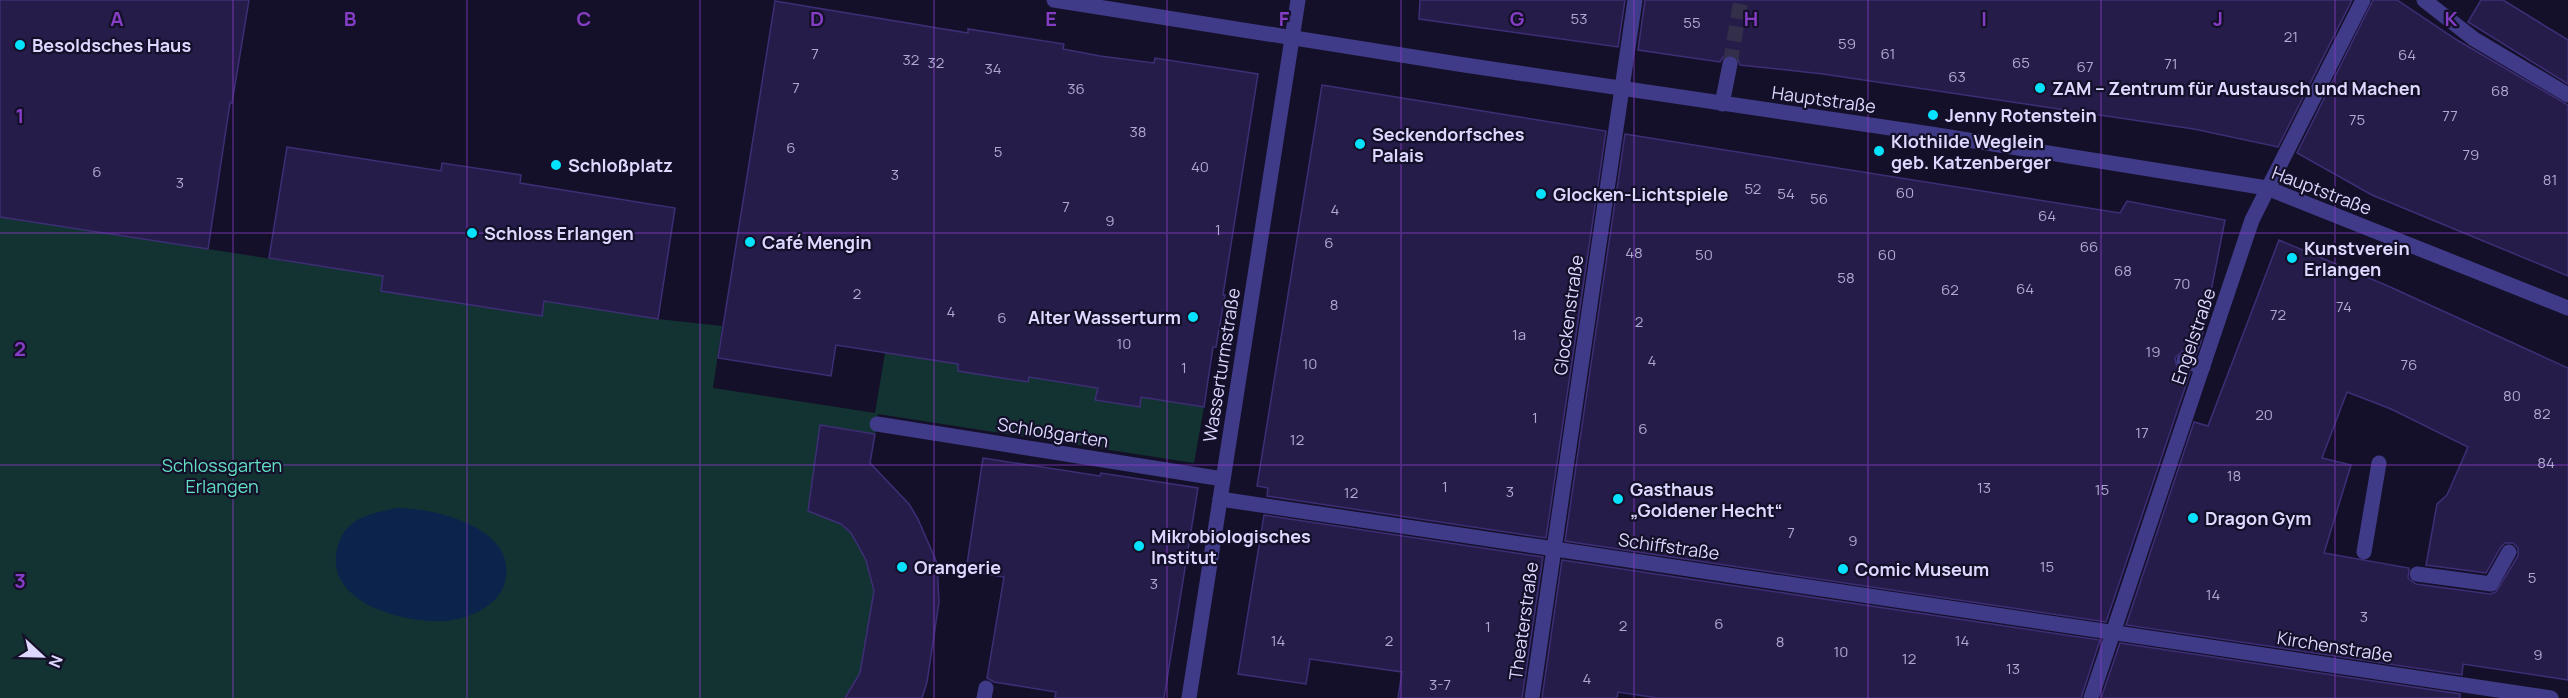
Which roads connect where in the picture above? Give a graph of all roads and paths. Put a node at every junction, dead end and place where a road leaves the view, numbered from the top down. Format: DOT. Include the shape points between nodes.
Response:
graph roads {
  1 [pos="1054,0"];
  2 [pos="1298,0"];
  3 [pos="1635,0"];
  4 [pos="2362,0"];
  5 [pos="2424,0"];
  6 [pos="1292,37"];
  7 [pos="1730,64"];
  8 [pos="1621,87"];
  9 [pos="2568,95"];
  10 [pos="1722,104"];
  11 [pos="2267,188"];
  12 [pos="2568,308"];
  13 [pos="2184,361"];
  14 [pos="2203,367"];
  15 [pos="877,424"];
  16 [pos="2379,463"];
  17 [pos="1223,479"];
  18 [pos="1220,499"];
  19 [pos="1553,549"];
  20 [pos="2364,552"];
  21 [pos="2509,552"];
  22 [pos="2417,574"];
  23 [pos="2113,632"];
  24 [pos="1189,698"];
  25 [pos="1532,698"];
  26 [pos="2091,698"];
  27 [pos="2551,698"];
  1 -- 6 [label="street, Hauptstraße"];
  2 -- 6 [label="street, Wasserturmstraße"];
  3 -- 8 [label="street, Glockenstraße"];
  4 -- 11 [label="street, Engelstraße"];
  5 -- 9 [label="street" via="2474,39"];
  6 -- 8 [label="street, Hauptstraße"];
  6 -- 17 [label="street, Wasserturmstraße"];
  7 -- 10 [label="street"];
  8 -- 10 [label="street, Hauptstraße"];
  8 -- 19 [label="street, Glockenstraße"];
  10 -- 11 [label="street, Hauptstraße"];
  11 -- 12 [label="street, Hauptstraße"];
  11 -- 14 [label="street, Engelstraße" via="2252,220"];
  13 -- 14 [label="street"];
  14 -- 23 [label="street, Engelstraße"];
  15 -- 17 [label="street, Schloßgarten"];
  16 -- 20 [label="street"];
  17 -- 18 [label="street, Wasserturmstraße"];
  18 -- 19 [label="street, Schiffstraße"];
  18 -- 24 [label="street, Wasserturmstraße"];
  19 -- 23 [label="street, Schiffstraße"];
  19 -- 25 [label="street, Theaterstraße"];
  21 -- 22 [label="street" via="2491,584"];
  23 -- 26 [label="street, Engelstraße"];
  23 -- 27 [label="street, Kirchenstraße"];
}
